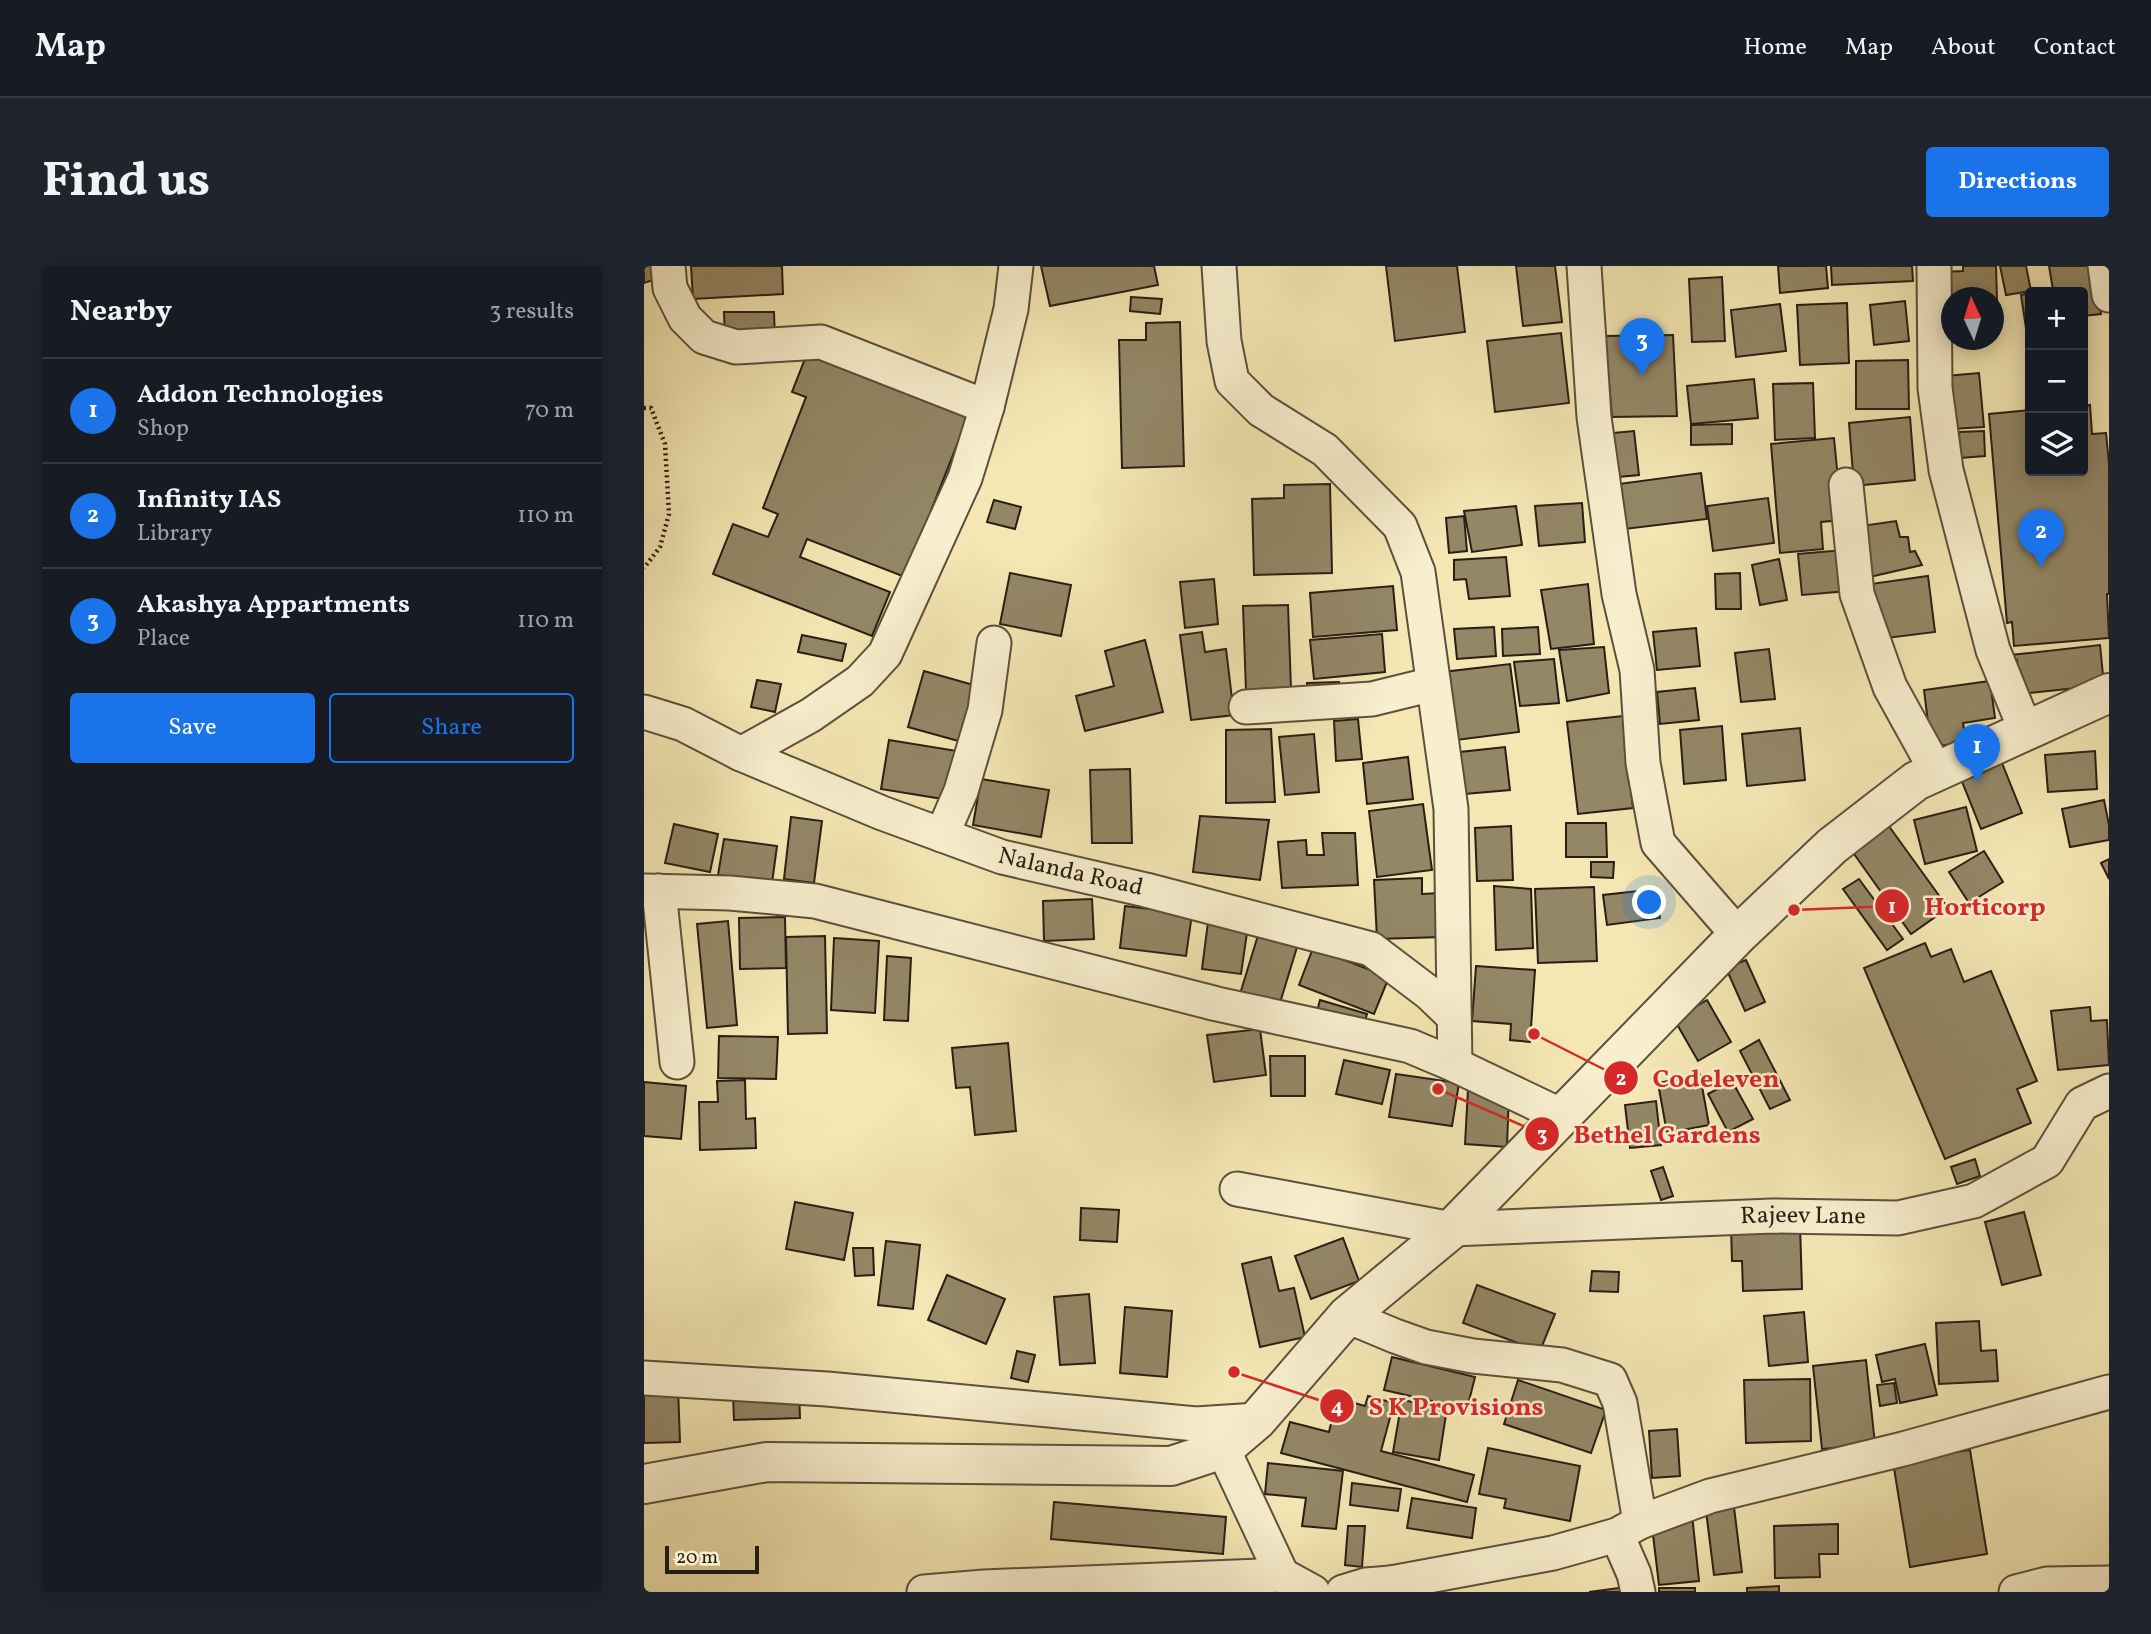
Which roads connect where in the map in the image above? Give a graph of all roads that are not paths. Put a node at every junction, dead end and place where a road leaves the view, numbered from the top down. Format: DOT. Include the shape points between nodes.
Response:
graph roads {
  1 [pos="668,266"];
  2 [pos="1016,266"];
  3 [pos="1219,266"];
  4 [pos="1584,266"];
  5 [pos="1934,266"];
  6 [pos="2105,266"];
  7 [pos="2109,295"];
  8 [pos="987,407"];
  9 [pos="1846,485"];
  10 [pos="994,643"];
  11 [pos="1433,684"];
  12 [pos="2109,694"];
  13 [pos="1246,707"];
  14 [pos="644,712"];
  15 [pos="2026,731"];
  16 [pos="741,754"];
  17 [pos="1937,772"];
  18 [pos="942,835"];
  19 [pos="651,891"];
  20 [pos="1738,935"];
  21 [pos="1453,1016"];
  22 [pos="677,1062"];
  23 [pos="1455,1065"];
  24 [pos="2109,1091"];
  25 [pos="1562,1116"];
  26 [pos="1237,1189"];
  27 [pos="1451,1228"];
  28 [pos="1347,1315"];
  29 [pos="644,1378"];
  30 [pos="2109,1392"];
  31 [pos="1257,1420"];
  32 [pos="1223,1449"];
  33 [pos="644,1483"];
  34 [pos="1628,1528"];
  35 [pos="1282,1575"];
  36 [pos="2109,1583"];
  37 [pos="1391,1587"];
  38 [pos="924,1592"];
  39 [pos="1313,1592"];
  40 [pos="1343,1592"];
  41 [pos="1638,1592"];
  42 [pos="2015,1592"];
  1 -- 8 [label="street" via="670,288 685,318 704,337 736,347 821,342"];
  2 -- 8 [label="street" via="1011,309"];
  3 -- 11 [label="street" via="1232,381 1261,410 1325,450 1400,526 1418,572"];
  4 -- 20 [label="street" via="1594,417 1619,594 1637,670 1643,763 1658,842"];
  5 -- 15 [label="street" via="1935,388 1946,470 1993,650"];
  6 -- 7 [label="street"];
  8 -- 16 [label="street" via="965,478 885,654 860,681"];
  9 -- 17 [label="street" via="1857,594 1891,687"];
  10 -- 18 [label="street" via="985,710 961,791"];
  11 -- 13 [label="street" via="1372,699"];
  11 -- 21 [label="street" via="1451,809"];
  12 -- 15 [label="street"];
  14 -- 16 [label="street, Nalanda Road" via="683,724"];
  15 -- 17 [label="street"];
  16 -- 18 [label="street, Nalanda Road"];
  17 -- 20 [label="street" via="1916,782 1832,846"];
  18 -- 21 [label="street, Nalanda Road" via="1002,857 1371,948"];
  19 -- 22 [label="street"];
  19 -- 23 [label="street" via="815,901 1217,1004 1410,1046"];
  20 -- 25 [label="street"];
  21 -- 23 [label="street"];
  23 -- 25 [label="street"];
  24 -- 27 [label="street, Rajeev Lane" via="2082,1104 2047,1161 1974,1201 1898,1218 1772,1216"];
  25 -- 27 [label="street"];
  26 -- 27 [label="street, Rajeev Lane"];
  27 -- 28 [label="street"];
  28 -- 31 [label="street"];
  28 -- 34 [label="street" via="1426,1347 1562,1365 1610,1380 1620,1403"];
  29 -- 31 [label="street" via="827,1389 1196,1423"];
  30 -- 34 [label="street" via="1710,1496"];
  31 -- 32 [label="street"];
  32 -- 33 [label="street" via="1171,1466 767,1462"];
  32 -- 35 [label="street"];
  34 -- 37 [label="street" via="1553,1553"];
  34 -- 41 [label="street"];
  35 -- 38 [label="street"];
  35 -- 39 [label="street"];
  36 -- 42 [label="street" via="2047,1584"];
  37 -- 40 [label="street" via="1366,1585"];
}
